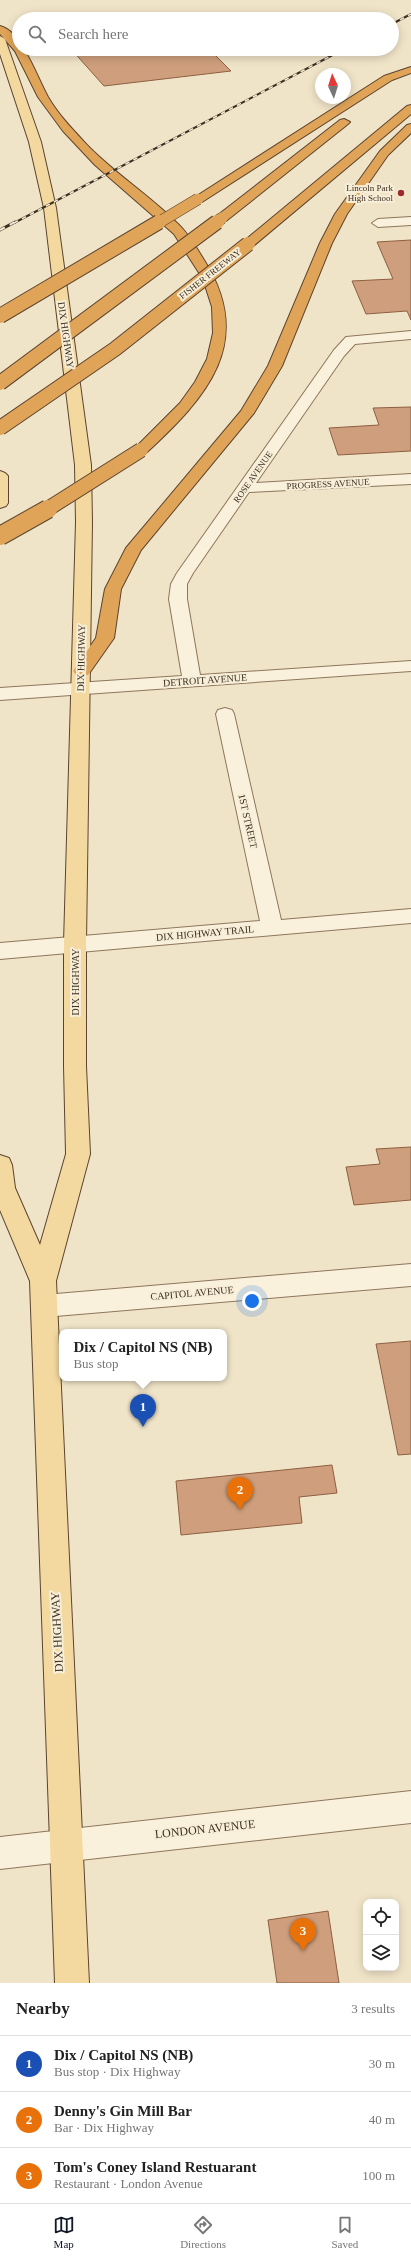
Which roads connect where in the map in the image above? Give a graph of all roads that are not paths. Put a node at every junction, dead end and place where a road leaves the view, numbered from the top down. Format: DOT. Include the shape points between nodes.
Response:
graph roads {
  1 [pos="0,29"];
  2 [pos="0,39"];
  3 [pos="12,39"];
  4 [pos="21,56"];
  5 [pos="411,71"];
  6 [pos="411,108"];
  7 [pos="411,127"];
  8 [pos="411,221"];
  9 [pos="378,223"];
  10 [pos="0,316"];
  11 [pos="411,335"];
  12 [pos="0,383"];
  13 [pos="0,428"];
  14 [pos="0,476"];
  15 [pos="411,479"];
  16 [pos="245,488"];
  17 [pos="0,503"];
  18 [pos="0,536"];
  19 [pos="411,666"];
  20 [pos="81,680"];
  21 [pos="192,681"];
  22 [pos="0,694"];
  23 [pos="225,714"];
  24 [pos="411,916"];
  25 [pos="272,928"];
  26 [pos="75,943"];
  27 [pos="0,951"];
  28 [pos="0,1165"];
  29 [pos="411,1275"];
  30 [pos="44,1294"];
  31 [pos="411,1807"];
  32 [pos="67,1844"];
  33 [pos="0,1853"];
  34 [pos="72,1983"];
  1 -- 3 [label="highway, bridge"];
  2 -- 20 [label="main road, DIX HIGHWAY" via="35,142 50,208 77,414 83,465 84,522"];
  4 -- 18 [label="highway, bridge" via="43,97 63,125 108,172 174,226 202,262 216,290 221,325 216,357 204,380 185,406 141,450 88,486"];
  5 -- 10 [label="highway, bridge" via="388,78 198,199"];
  5 -- 12 [label="highway, bridge" via="222,218"];
  6 -- 13 [label="highway, FISHER FREEWAY, bridge" via="248,244 115,349"];
  7 -- 20 [label="highway" via="384,153 341,214 326,243 275,366 247,413 134,548 113,589 105,638"];
  8 -- 9 [label="street"];
  11 -- 16 [label="street, ROSE AVENUE" via="351,340 339,353"];
  14 -- 17 [label="main road"];
  15 -- 16 [label="street, PROGRESS AVENUE"];
  16 -- 21 [label="street, ROSE AVENUE" via="179,584 178,599"];
  19 -- 21 [label="street, DETROIT AVENUE"];
  20 -- 21 [label="street, DETROIT AVENUE"];
  20 -- 22 [label="street, DETROIT AVENUE"];
  20 -- 26 [label="main road, DIX HIGHWAY"];
  23 -- 25 [label="street, 1ST STREET"];
  24 -- 25 [label="street, DIX HIGHWAY TRAIL"];
  25 -- 26 [label="street, DIX HIGHWAY TRAIL"];
  26 -- 27 [label="street, DIX HIGHWAY TRAIL"];
  26 -- 30 [label="main road, DIX HIGHWAY" via="78,1154"];
  28 -- 30 [label="main road, DIX HIGHWAY" via="3,1188"];
  29 -- 30 [label="street, CAPITOL AVENUE"];
  30 -- 32 [label="main road, DIX HIGHWAY"];
  31 -- 32 [label="street, LONDON AVENUE"];
  32 -- 33 [label="street, LONDON AVENUE"];
  32 -- 34 [label="main road, DIX HIGHWAY"];
}
